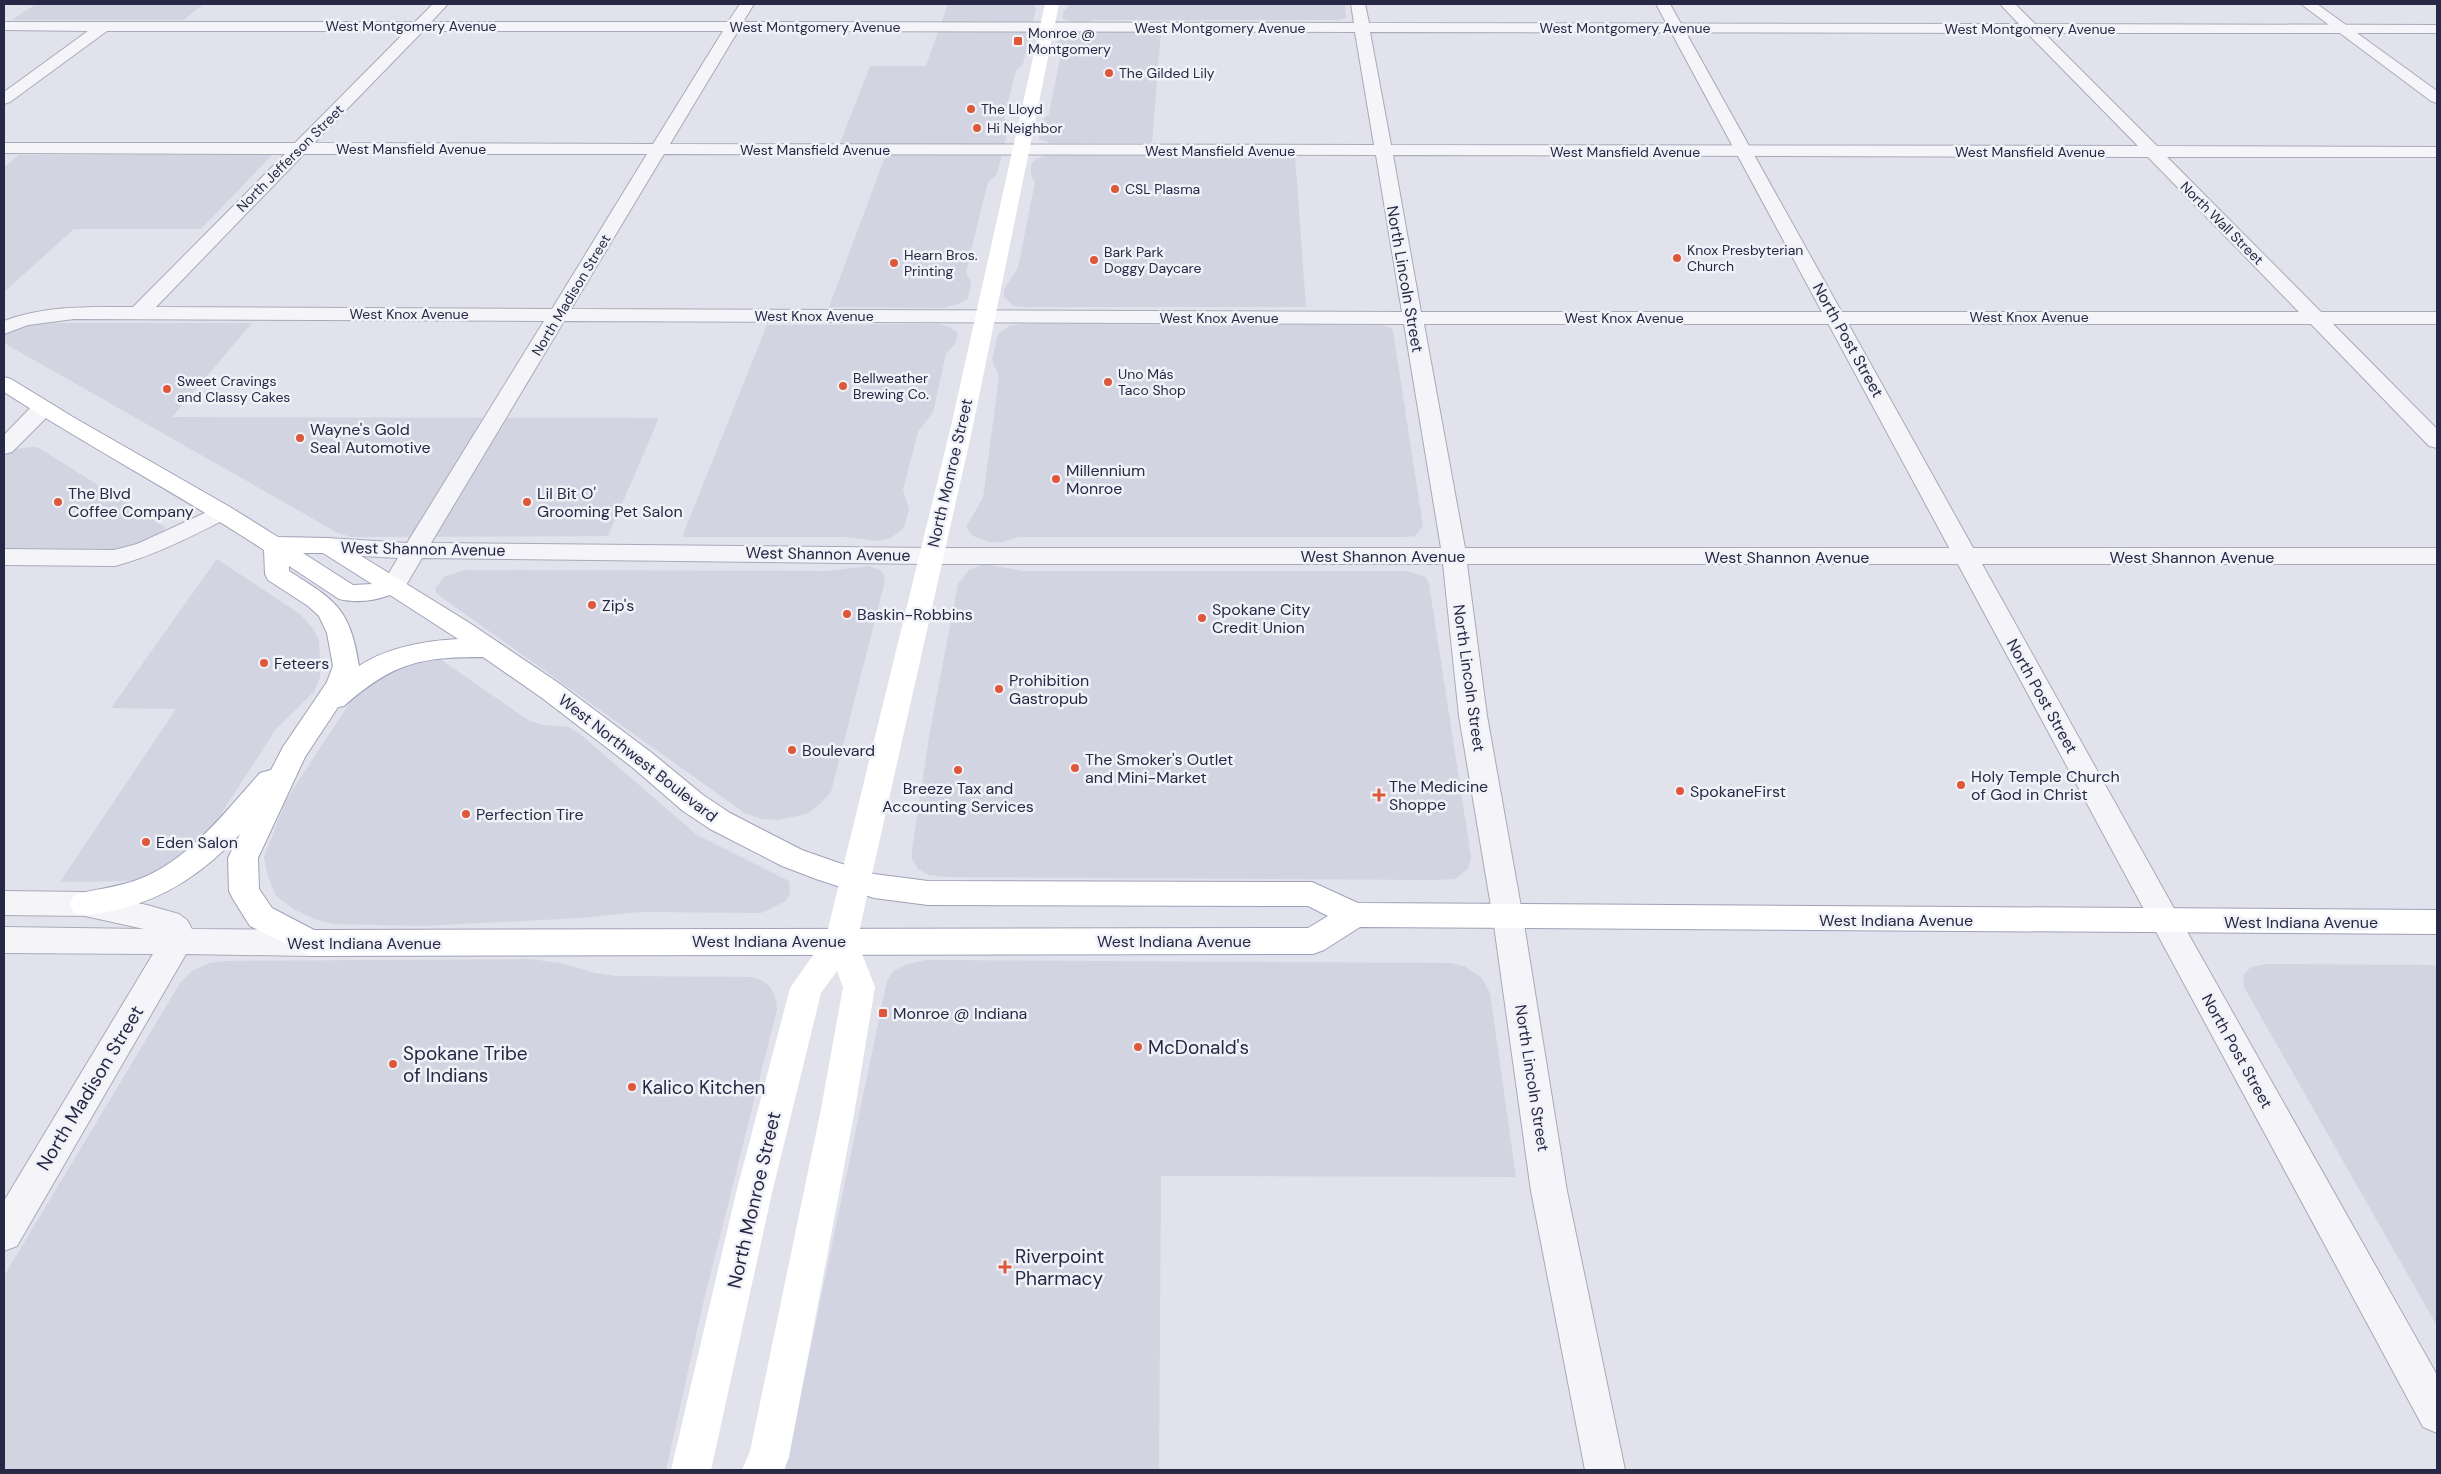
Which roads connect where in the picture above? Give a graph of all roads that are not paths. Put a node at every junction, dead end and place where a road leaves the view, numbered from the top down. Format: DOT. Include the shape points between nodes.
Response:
graph roads {
  1 [pos="441,4"];
  2 [pos="747,4"];
  3 [pos="1052,4"];
  4 [pos="1663,4"];
  5 [pos="2007,4"];
  6 [pos="2308,4"];
  7 [pos="1360,16"];
  8 [pos="106,25"];
  9 [pos="4,26"];
  10 [pos="419,26"];
  11 [pos="732,27"];
  12 [pos="1047,28"];
  13 [pos="1676,28"];
  14 [pos="2031,29"];
  15 [pos="2341,29"];
  16 [pos="2437,29"];
  17 [pos="2437,98"];
  18 [pos="4,100"];
  19 [pos="4,148"];
  20 [pos="299,149"];
  21 [pos="659,149"];
  22 [pos="1021,151"];
  23 [pos="1384,151"];
  24 [pos="1744,152"];
  25 [pos="2151,152"];
  26 [pos="2437,152"];
  27 [pos="139,313"];
  28 [pos="559,314"];
  29 [pos="985,317"];
  30 [pos="1834,317"];
  31 [pos="2315,317"];
  32 [pos="1412,318"];
  33 [pos="2437,318"];
  34 [pos="4,328"];
  35 [pos="4,383"];
  36 [pos="43,408"];
  37 [pos="2437,441"];
  38 [pos="4,447"];
  39 [pos="222,512"];
  40 [pos="276,546"];
  41 [pos="328,546"];
  42 [pos="414,550"];
  43 [pos="932,556"];
  44 [pos="1454,556"];
  45 [pos="2437,556"];
  46 [pos="4,557"];
  47 [pos="1966,557"];
  48 [pos="393,586"];
  49 [pos="488,648"];
  50 [pos="317,716"];
  51 [pos="293,754"];
  52 [pos="856,881"];
  53 [pos="4,903"];
  54 [pos="84,904"];
  55 [pos="1355,915"];
  56 [pos="1508,918"];
  57 [pos="2165,921"];
  58 [pos="2437,922"];
  59 [pos="4,940"];
  60 [pos="841,941"];
  61 [pos="176,943"];
  62 [pos="310,943"];
  63 [pos="4,1234"];
  64 [pos="2437,1413"];
  65 [pos="690,1470"];
  66 [pos="762,1470"];
  67 [pos="1605,1470"];
  1 -- 10 [label="street, North Jefferson Street"];
  2 -- 11 [label="street, North Madison Street"];
  3 -- 12 [label="main road, North Monroe Street"];
  4 -- 13 [label="street, North Post Street"];
  5 -- 14 [label="street, North Wall Street"];
  6 -- 15 [label="street"];
  7 -- 12 [label="street, West Montgomery Avenue"];
  7 -- 13 [label="street, West Montgomery Avenue"];
  7 -- 23 [label="street, North Lincoln Street"];
  8 -- 9 [label="street, West Montgomery Avenue"];
  8 -- 10 [label="street, West Montgomery Avenue"];
  8 -- 18 [label="street"];
  10 -- 11 [label="street, West Montgomery Avenue"];
  10 -- 20 [label="street, North Jefferson Street"];
  11 -- 12 [label="street, West Montgomery Avenue"];
  11 -- 21 [label="street, North Madison Street"];
  12 -- 22 [label="main road, North Monroe Street"];
  13 -- 14 [label="street, West Montgomery Avenue"];
  13 -- 24 [label="street, North Post Street"];
  14 -- 15 [label="street, West Montgomery Avenue"];
  14 -- 25 [label="street, North Wall Street"];
  15 -- 16 [label="street, West Montgomery Avenue"];
  15 -- 17 [label="street"];
  19 -- 20 [label="street, West Mansfield Avenue"];
  20 -- 21 [label="street, West Mansfield Avenue"];
  20 -- 27 [label="street, North Jefferson Street"];
  21 -- 22 [label="street, West Mansfield Avenue"];
  21 -- 28 [label="street, North Madison Street"];
  22 -- 23 [label="street, West Mansfield Avenue"];
  22 -- 29 [label="main road, North Monroe Street"];
  23 -- 24 [label="street, West Mansfield Avenue"];
  23 -- 32 [label="street, North Lincoln Street"];
  24 -- 25 [label="street, West Mansfield Avenue"];
  24 -- 30 [label="street, North Post Street"];
  25 -- 26 [label="street, West Mansfield Avenue"];
  25 -- 31 [label="street, North Wall Street"];
  27 -- 28 [label="street, West Knox Avenue"];
  27 -- 34 [label="street, West Knox Avenue" via="74,313 24,320"];
  28 -- 29 [label="street, West Knox Avenue"];
  28 -- 42 [label="street, North Madison Street"];
  29 -- 32 [label="street, West Knox Avenue"];
  29 -- 43 [label="main road, North Monroe Street"];
  30 -- 31 [label="street, West Knox Avenue"];
  30 -- 32 [label="street, West Knox Avenue"];
  30 -- 47 [label="street, North Post Street"];
  31 -- 33 [label="street, West Knox Avenue"];
  31 -- 37 [label="street, North Wall Street"];
  32 -- 44 [label="street, North Lincoln Street"];
  35 -- 36 [label="main road"];
  36 -- 38 [label="street"];
  36 -- 39 [label="main road"];
  39 -- 40 [label="main road"];
  39 -- 46 [label="street" via="146,549 115,558"];
  40 -- 41 [label="main road"];
  40 -- 48 [label="main road" via="348,593 374,592"];
  40 -- 50 [label="main road" via="282,577 329,611 345,649 346,666 340,684"];
  41 -- 42 [label="street, West Shannon Avenue"];
  41 -- 48 [label="main road"];
  42 -- 43 [label="street, West Shannon Avenue"];
  42 -- 48 [label="street, North Madison Street"];
  43 -- 44 [label="street, West Shannon Avenue"];
  43 -- 52 [label="main road, North Monroe Street"];
  44 -- 47 [label="street, West Shannon Avenue"];
  44 -- 56 [label="street, North Lincoln Street" via="1472,716"];
  45 -- 47 [label="street, West Shannon Avenue"];
  47 -- 57 [label="street, North Post Street"];
  48 -- 49 [label="main road, West Northwest Boulevard"];
  49 -- 50 [label="main road" via="447,647 399,656 363,674"];
  49 -- 52 [label="main road, West Northwest Boulevard" via="551,691 720,821 792,858"];
  50 -- 51 [label="main road"];
  51 -- 54 [label="main road" via="218,839 182,870 133,893"];
  51 -- 62 [label="main road" via="243,858 244,891 261,917"];
  52 -- 55 [label="main road, West Indiana Avenue" via="890,890 928,893 1312,894"];
  52 -- 60 [label="main road, North Monroe Street"];
  53 -- 54 [label="street"];
  54 -- 61 [label="street" via="168,923 178,932"];
  55 -- 56 [label="main road, West Indiana Avenue"];
  55 -- 60 [label="main road, West Indiana Avenue" via="1314,941"];
  56 -- 57 [label="main road, West Indiana Avenue"];
  56 -- 67 [label="street, North Lincoln Street" via="1549,1191"];
  57 -- 58 [label="main road, West Indiana Avenue"];
  57 -- 64 [label="street, North Post Street"];
  59 -- 61 [label="street, West Indiana Avenue"];
  60 -- 62 [label="main road, West Indiana Avenue"];
  60 -- 65 [label="main road, North Monroe Street" via="806,988"];
  60 -- 66 [label="main road" via="859,987 769,1457"];
  61 -- 62 [label="street, West Indiana Avenue"];
  61 -- 63 [label="street, North Madison Street"];
}
